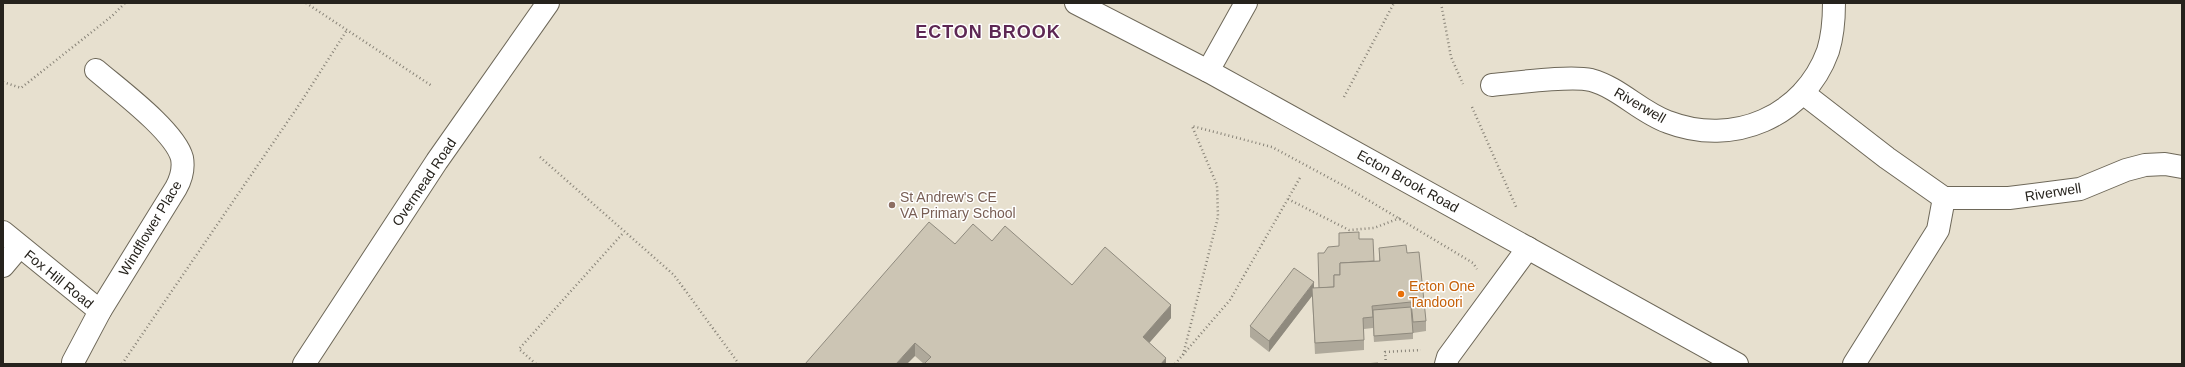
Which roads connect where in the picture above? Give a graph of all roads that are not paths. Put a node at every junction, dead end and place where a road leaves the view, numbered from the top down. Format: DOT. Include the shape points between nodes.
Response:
graph roads {
  1 [pos="548,3"];
  2 [pos="1076,3"];
  3 [pos="1246,3"];
  4 [pos="1834,3"];
  5 [pos="96,70"];
  6 [pos="1208,71"];
  7 [pos="1492,85"];
  8 [pos="1803,93"];
  9 [pos="2182,167"];
  10 [pos="1944,198"];
  11 [pos="3,232"];
  12 [pos="19,247"];
  13 [pos="1528,248"];
  14 [pos="3,266"];
  15 [pos="100,311"];
  16 [pos="73,362"];
  17 [pos="304,364"];
  18 [pos="1446,364"];
  19 [pos="1737,364"];
  20 [pos="1854,364"];
  1 -- 17 [label="street, Overmead Road" via="438,161"];
  2 -- 6 [label="street, Ecton Brook Road"];
  3 -- 6 [label="street"];
  4 -- 8 [label="street, Riverwell" via="1834,26 1828,50 1818,73"];
  5 -- 15 [label="street, Windflower Place" via="170,138 178,148 183,169 176,188"];
  6 -- 13 [label="street, Ecton Brook Road"];
  7 -- 8 [label="street, Riverwell" via="1590,80 1611,88 1666,122 1690,129 1715,132 1740,129 1763,121 1785,109"];
  8 -- 10 [label="street"];
  9 -- 10 [label="street, Riverwell" via="2165,164 2145,165 2080,189 2009,198"];
  10 -- 20 [label="street" via="1938,230"];
  11 -- 12 [label="street, Fox Hill Road"];
  12 -- 14 [label="street, Fox Hill Road"];
  12 -- 15 [label="street, Fox Hill Road"];
  13 -- 18 [label="street" via="1448,357"];
  13 -- 19 [label="street, Ecton Brook Road"];
  15 -- 16 [label="street, Windflower Place"];
}
